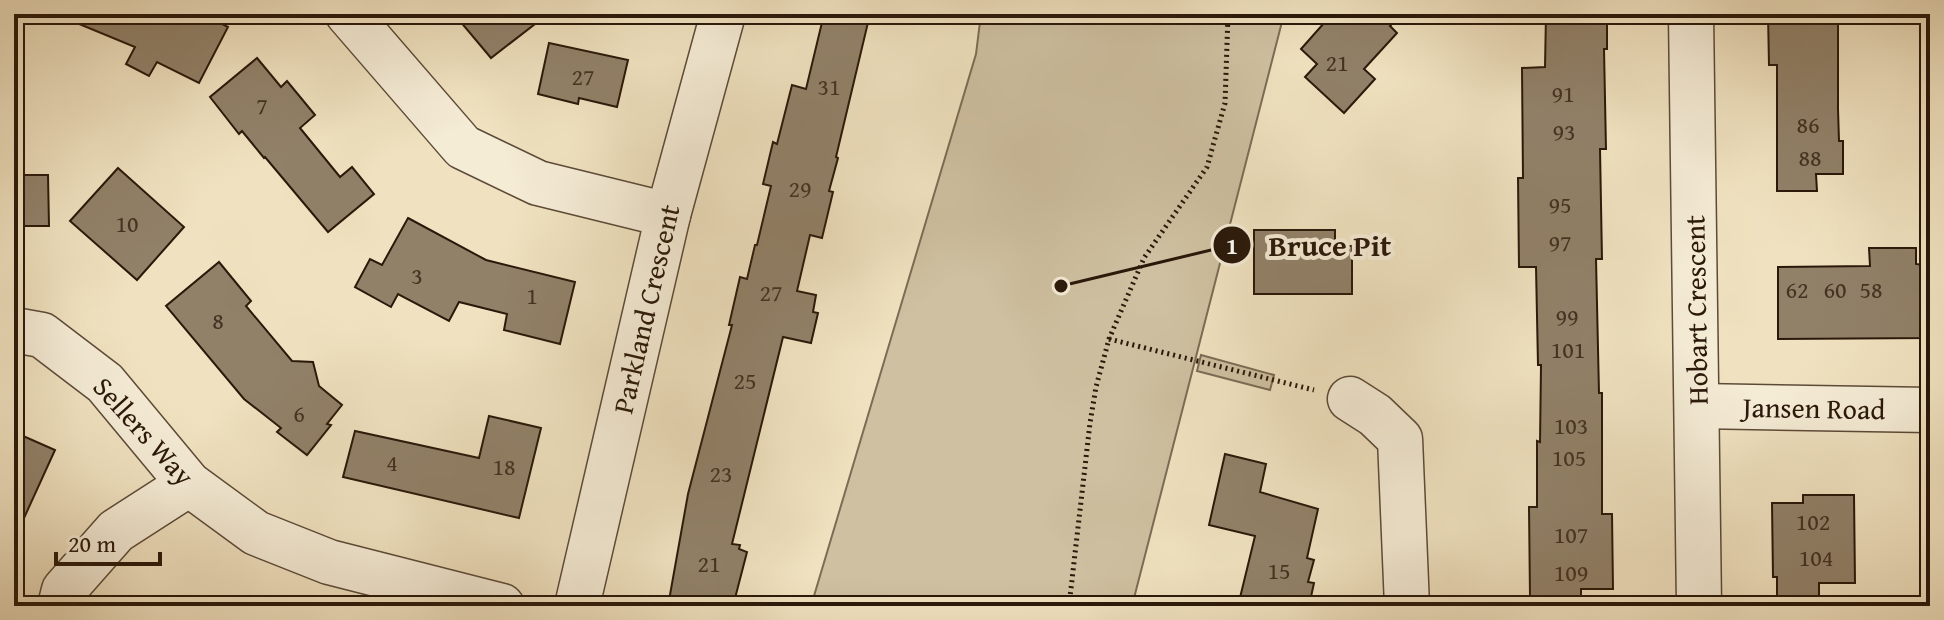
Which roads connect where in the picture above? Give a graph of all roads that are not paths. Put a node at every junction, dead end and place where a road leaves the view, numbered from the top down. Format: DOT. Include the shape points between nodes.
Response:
graph roads {
  1 [pos="348,14"];
  2 [pos="723,14"];
  3 [pos="1691,14"];
  4 [pos="668,215"];
  5 [pos="14,330"];
  6 [pos="1350,399"];
  7 [pos="1698,406"];
  8 [pos="1930,410"];
  9 [pos="189,484"];
  10 [pos="60,606"];
  11 [pos="502,606"];
  12 [pos="577,606"];
  13 [pos="1407,606"];
  14 [pos="1699,606"];
  1 -- 4 [label="street" via="463,147 538,183"];
  2 -- 4 [label="street, Parkland Crescent"];
  3 -- 7 [label="street, Hobart Crescent"];
  4 -- 12 [label="street, Parkland Crescent"];
  5 -- 9 [label="street, Sellers Way" via="42,335 105,383"];
  6 -- 13 [label="street" via="1400,439"];
  7 -- 8 [label="street, Jansen Road"];
  7 -- 14 [label="street, Hobart Crescent"];
  9 -- 10 [label="street" via="116,531 64,590"];
  9 -- 11 [label="street, Sellers Way" via="256,533 329,562"];
}
